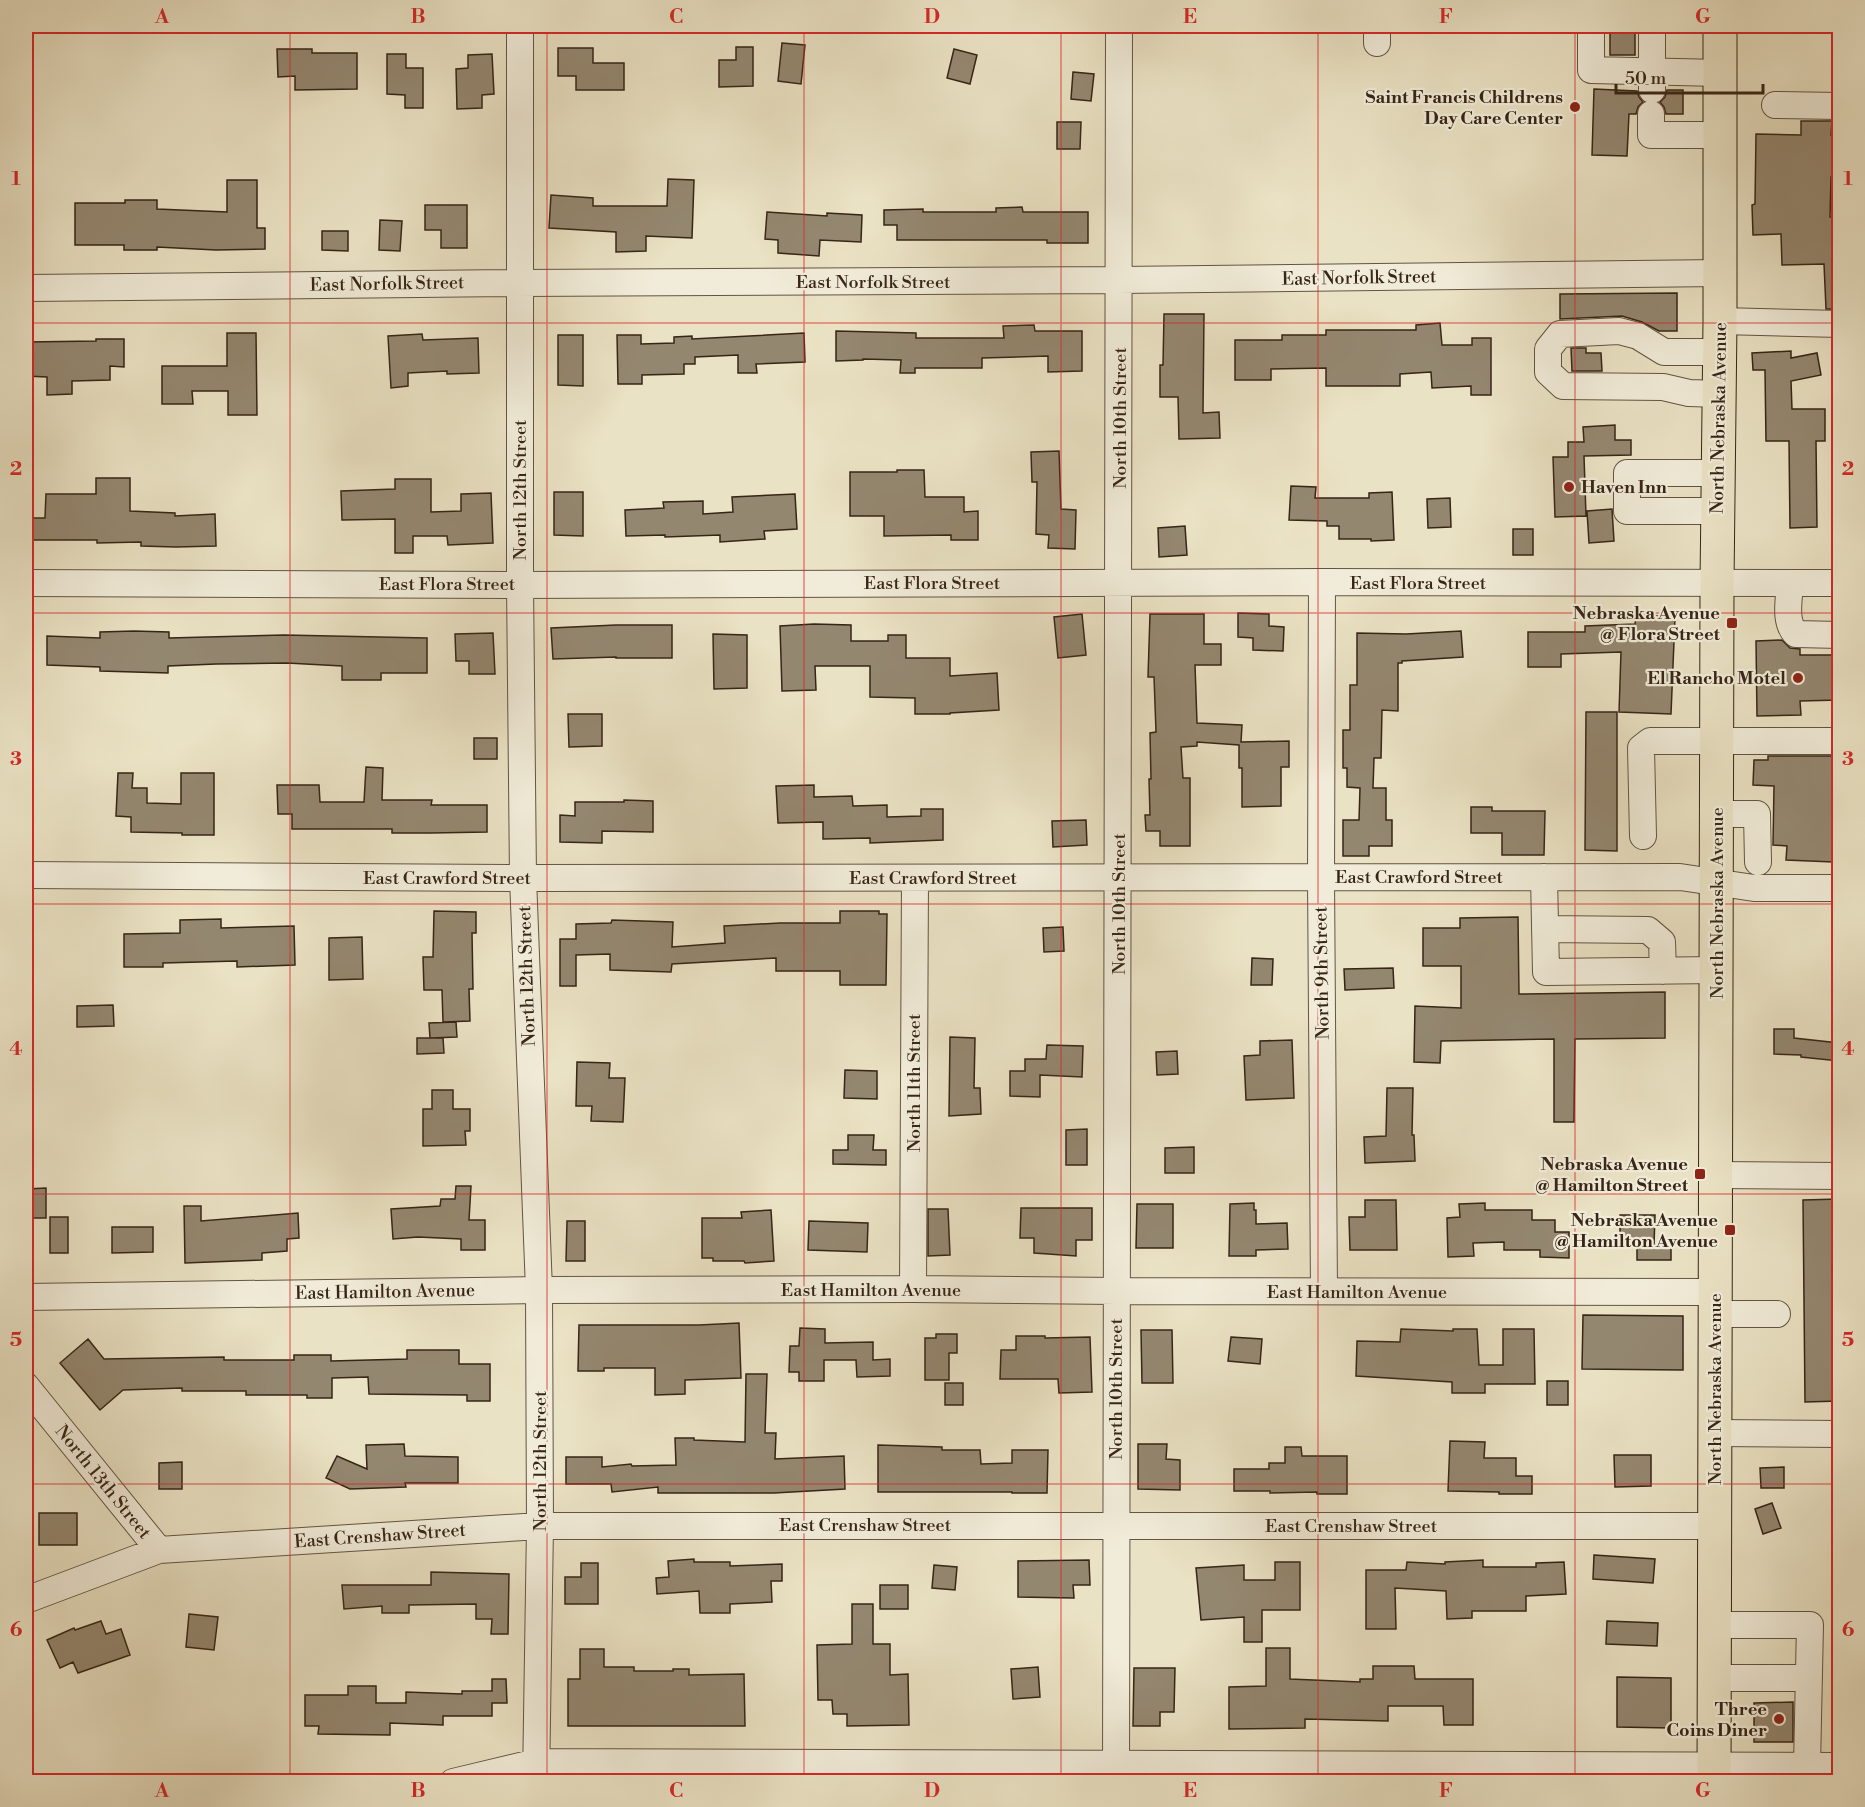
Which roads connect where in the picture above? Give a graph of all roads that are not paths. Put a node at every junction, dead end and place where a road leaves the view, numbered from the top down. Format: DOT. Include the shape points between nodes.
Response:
graph roads {
  1 [pos="520,26"];
  2 [pos="1119,26"];
  3 [pos="1591,26"];
  4 [pos="1652,26"];
  5 [pos="1720,26"];
  6 [pos="1720,73"];
  7 [pos="1651,92"];
  8 [pos="1775,105"];
  9 [pos="1839,106"];
  10 [pos="1720,135"];
  11 [pos="1720,273"];
  12 [pos="1120,280"];
  13 [pos="520,283"];
  14 [pos="26,288"];
  15 [pos="1839,324"];
  16 [pos="1720,337"];
  17 [pos="1664,352"];
  18 [pos="1663,387"];
  19 [pos="1719,394"];
  20 [pos="1719,473"];
  21 [pos="1718,511"];
  22 [pos="1322,582"];
  23 [pos="26,583"];
  24 [pos="1119,583"];
  25 [pos="1718,584"];
  26 [pos="1790,584"];
  27 [pos="1839,584"];
  28 [pos="520,585"];
  29 [pos="1839,635"];
  30 [pos="1718,741"];
  31 [pos="1839,741"];
  32 [pos="1718,814"];
  33 [pos="1643,836"];
  34 [pos="1758,862"];
  35 [pos="26,875"];
  36 [pos="1119,877"];
  37 [pos="1321,877"];
  38 [pos="1544,877"];
  39 [pos="523,878"];
  40 [pos="915,878"];
  41 [pos="1718,882"];
  42 [pos="1839,888"];
  43 [pos="1545,929"];
  44 [pos="1663,970"];
  45 [pos="1717,970"];
  46 [pos="1716,1175"];
  47 [pos="1839,1176"];
  48 [pos="913,1289"];
  49 [pos="539,1290"];
  50 [pos="1117,1292"];
  51 [pos="1324,1292"];
  52 [pos="26,1297"];
  53 [pos="1716,1303"];
  54 [pos="1777,1314"];
  55 [pos="26,1386"];
  56 [pos="1715,1433"];
  57 [pos="1839,1434"];
  58 [pos="1116,1525"];
  59 [pos="540,1526"];
  60 [pos="1715,1526"];
  61 [pos="159,1551"];
  62 [pos="26,1600"];
  63 [pos="1715,1625"];
  64 [pos="1714,1678"];
  65 [pos="1809,1678"];
  66 [pos="1807,1766"];
  67 [pos="1839,1766"];
  68 [pos="537,1772"];
  69 [pos="1116,1773"];
  70 [pos="1578,1773"];
  71 [pos="1613,1773"];
  72 [pos="1714,1773"];
  73 [pos="453,1782"];
  1 -- 13 [label="street, North 12th Street"];
  2 -- 12 [label="street, North 10th Street"];
  3 -- 7 [label="street" via="1591,70"];
  4 -- 7 [label="street"];
  5 -- 6 [label="main road, North Nebraska Avenue"];
  6 -- 7 [label="street"];
  6 -- 10 [label="main road, North Nebraska Avenue"];
  7 -- 10 [label="street" via="1651,135"];
  8 -- 9 [label="street"];
  10 -- 11 [label="main road, North Nebraska Avenue"];
  11 -- 12 [label="street, East Norfolk Street"];
  11 -- 16 [label="main road, North Nebraska Avenue"];
  12 -- 13 [label="street, East Norfolk Street"];
  12 -- 24 [label="street, North 10th Street"];
  13 -- 14 [label="street, East Norfolk Street"];
  13 -- 28 [label="street, North 12th Street"];
  15 -- 16 [label="street"];
  16 -- 17 [label="street"];
  16 -- 19 [label="main road, North Nebraska Avenue"];
  17 -- 18 [label="street"];
  17 -- 18 [label="street" via="1638,336 1619,331 1560,334 1548,348 1548,372 1563,386"];
  18 -- 19 [label="street"];
  19 -- 20 [label="main road, North Nebraska Avenue"];
  20 -- 21 [label="main road, North Nebraska Avenue"];
  20 -- 21 [label="street" via="1627,473 1627,511"];
  21 -- 25 [label="main road, North Nebraska Avenue"];
  22 -- 24 [label="street, East Flora Street"];
  22 -- 25 [label="street, East Flora Street"];
  22 -- 37 [label="street, North 9th Street"];
  23 -- 28 [label="street, East Flora Street"];
  24 -- 28 [label="street, East Flora Street"];
  24 -- 36 [label="street, North 10th Street"];
  25 -- 26 [label="street, East Flora Street"];
  25 -- 30 [label="main road, North Nebraska Avenue"];
  26 -- 27 [label="street, East Flora Street"];
  26 -- 29 [label="street" via="1791,630 1796,634"];
  28 -- 39 [label="street, North 12th Street"];
  30 -- 31 [label="street"];
  30 -- 32 [label="main road, North Nebraska Avenue"];
  30 -- 33 [label="street" via="1650,741 1641,748"];
  32 -- 34 [label="street" via="1757,814"];
  32 -- 41 [label="main road, North Nebraska Avenue"];
  35 -- 39 [label="street, East Crawford Street"];
  36 -- 37 [label="street, East Crawford Street"];
  36 -- 40 [label="street, East Crawford Street"];
  36 -- 50 [label="street, North 10th Street"];
  37 -- 38 [label="street, East Crawford Street"];
  37 -- 51 [label="street, North 9th Street"];
  38 -- 41 [label="street, East Crawford Street" via="1680,877"];
  38 -- 43 [label="street"];
  39 -- 40 [label="street, East Crawford Street"];
  39 -- 49 [label="street, North 12th Street"];
  40 -- 48 [label="street, North 11th Street"];
  41 -- 42 [label="street, East Crawford Street" via="1754,888"];
  41 -- 45 [label="main road, North Nebraska Avenue"];
  43 -- 44 [label="street" via="1648,930 1662,942"];
  43 -- 44 [label="street" via="1546,972"];
  44 -- 45 [label="street"];
  45 -- 46 [label="main road, North Nebraska Avenue"];
  46 -- 47 [label="street"];
  46 -- 53 [label="main road, North Nebraska Avenue"];
  48 -- 49 [label="street, East Hamilton Avenue"];
  48 -- 50 [label="street, East Hamilton Avenue"];
  49 -- 52 [label="street, East Hamilton Avenue"];
  49 -- 59 [label="street, North 12th Street"];
  50 -- 51 [label="street, East Hamilton Avenue"];
  50 -- 58 [label="street, North 10th Street"];
  51 -- 53 [label="street, East Hamilton Avenue"];
  53 -- 54 [label="street, East Hamilton Avenue"];
  53 -- 56 [label="main road, North Nebraska Avenue"];
  55 -- 61 [label="street, North 13th Street"];
  56 -- 57 [label="street"];
  56 -- 60 [label="main road, North Nebraska Avenue"];
  58 -- 59 [label="street, East Crenshaw Street"];
  58 -- 60 [label="street, East Crenshaw Street"];
  58 -- 69 [label="street, North 10th Street"];
  59 -- 61 [label="street, East Crenshaw Street"];
  59 -- 68 [label="street, North 12th Street"];
  60 -- 63 [label="main road, North Nebraska Avenue"];
  61 -- 62 [label="street, East Crenshaw Street"];
  63 -- 64 [label="main road, North Nebraska Avenue"];
  63 -- 65 [label="street" via="1810,1625"];
  64 -- 65 [label="street"];
  64 -- 72 [label="main road, North Nebraska Avenue"];
  65 -- 66 [label="street"];
  66 -- 67 [label="street"];
  66 -- 72 [label="street"];
  68 -- 69 [label="street"];
  68 -- 73 [label="street"];
  69 -- 70 [label="street"];
  70 -- 71 [label="street"];
  71 -- 72 [label="street"];
}
